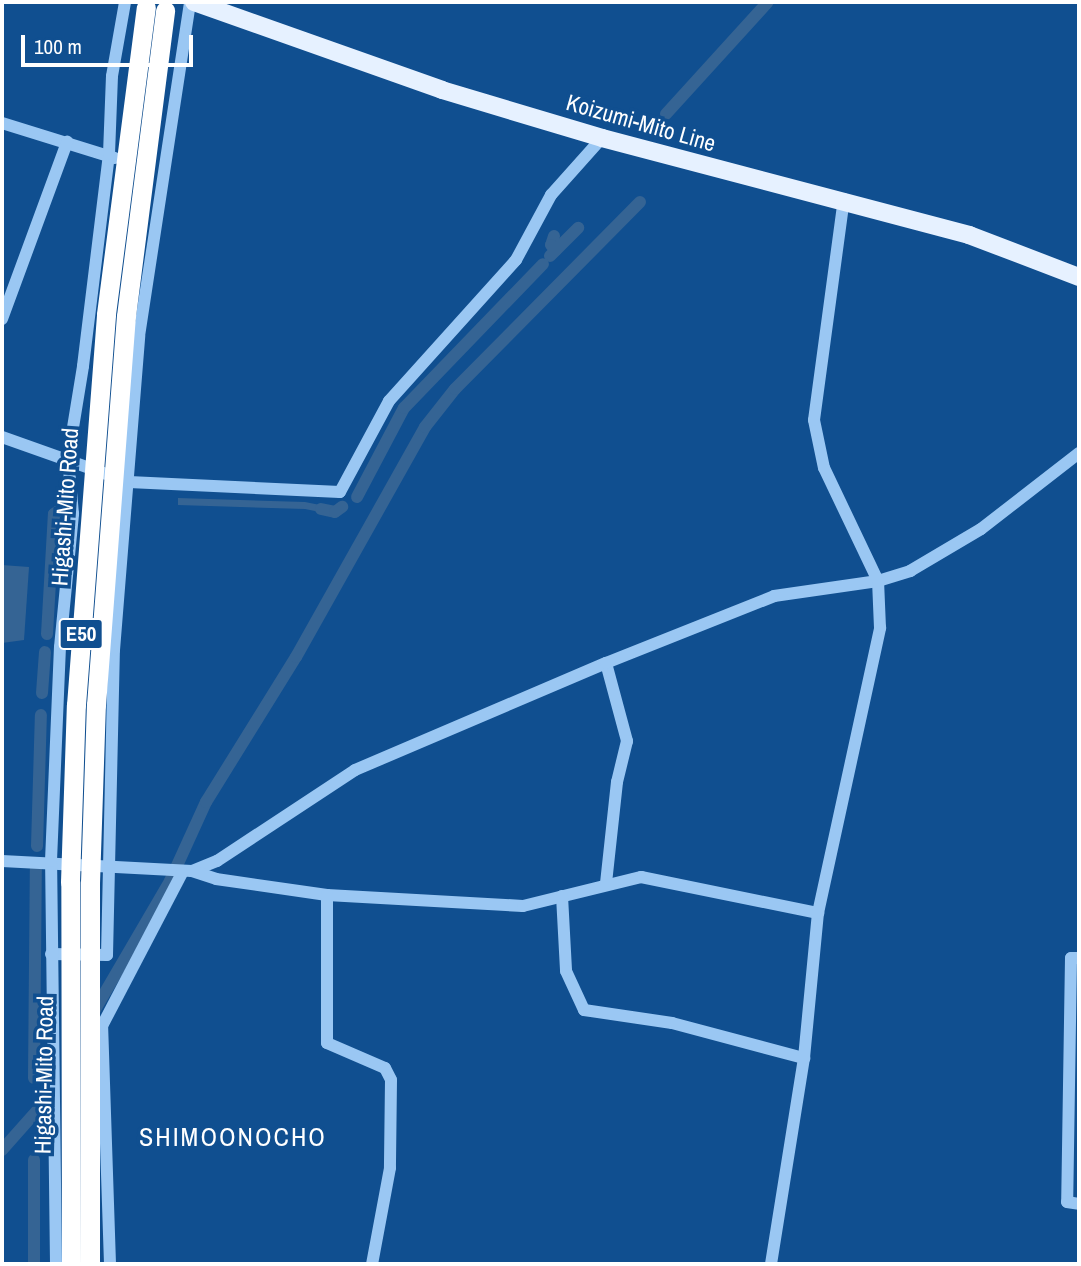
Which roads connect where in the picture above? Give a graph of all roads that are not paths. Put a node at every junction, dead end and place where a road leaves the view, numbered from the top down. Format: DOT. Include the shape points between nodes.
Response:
graph roads {
  1 [pos="125,2"];
  2 [pos="192,2"];
  3 [pos="2,123"];
  4 [pos="602,138"];
  5 [pos="67,142"];
  6 [pos="109,154"];
  7 [pos="161,180"];
  8 [pos="844,199"];
  9 [pos="1079,277"];
  10 [pos="2,319"];
  11 [pos="2,437"];
  12 [pos="1079,453"];
  13 [pos="68,458"];
  14 [pos="129,482"];
  15 [pos="878,582"];
  16 [pos="606,663"];
  17 [pos="2,861"];
  18 [pos="51,861"];
  19 [pos="108,864"];
  20 [pos="180,872"];
  21 [pos="606,883"];
  22 [pos="327,895"];
  23 [pos="562,896"];
  24 [pos="818,913"];
  25 [pos="51,954"];
  26 [pos="1079,958"];
  27 [pos="804,1058"];
  28 [pos="104,1122"];
  29 [pos="52,1128"];
  30 [pos="1079,1204"];
  31 [pos="56,1264"];
  32 [pos="71,1264"];
  33 [pos="90,1264"];
  34 [pos="110,1264"];
  35 [pos="372,1264"];
  36 [pos="771,1264"];
  1 -- 6 [label="street" via="112,76"];
  2 -- 4 [label="main road, Koizumi-Mito Line" via="442,90"];
  2 -- 7 [label="street"];
  3 -- 5 [label="street"];
  4 -- 8 [label="main road, Koizumi-Mito Line"];
  4 -- 14 [label="street" via="551,195 516,260 389,401 340,492"];
  5 -- 6 [label="street"];
  5 -- 10 [label="street"];
  6 -- 7 [label="street"];
  6 -- 13 [label="street"];
  7 -- 14 [label="street" via="139,337"];
  8 -- 9 [label="main road, Koizumi-Mito Line" via="969,235"];
  8 -- 15 [label="street" via="814,420 824,468"];
  11 -- 13 [label="street"];
  12 -- 15 [label="street" via="981,529 910,571"];
  13 -- 14 [label="street"];
  13 -- 18 [label="street" via="73,514 60,647"];
  14 -- 19 [label="street" via="114,650"];
  15 -- 16 [label="street" via="774,596"];
  15 -- 24 [label="street" via="880,628"];
  16 -- 20 [label="street" via="355,770 217,861"];
  16 -- 21 [label="street" via="627,741 617,782"];
  17 -- 18 [label="street"];
  18 -- 19 [label="street"];
  18 -- 25 [label="street"];
  19 -- 20 [label="street"];
  19 -- 25 [label="street" via="107,955"];
  20 -- 22 [label="street"];
  20 -- 28 [label="street" via="102,1026"];
  21 -- 23 [label="street"];
  21 -- 24 [label="street" via="641,877 664,879"];
  22 -- 23 [label="street" via="523,906"];
  22 -- 35 [label="street" via="327,1043 385,1068 391,1080 390,1168"];
  23 -- 27 [label="street" via="566,971 584,1010 672,1023"];
  24 -- 27 [label="street"];
  25 -- 29 [label="street"];
  26 -- 30 [label="street" via="1071,958 1067,1202"];
  27 -- 36 [label="street"];
  28 -- 29 [label="street"];
  28 -- 34 [label="street"];
  29 -- 31 [label="street"];
  32 -- 33 [label="highway, Higashi-Mito Road / E50, bridge" via="70,896 76,705 106,314 156,9 98,678 90,883"];
}
